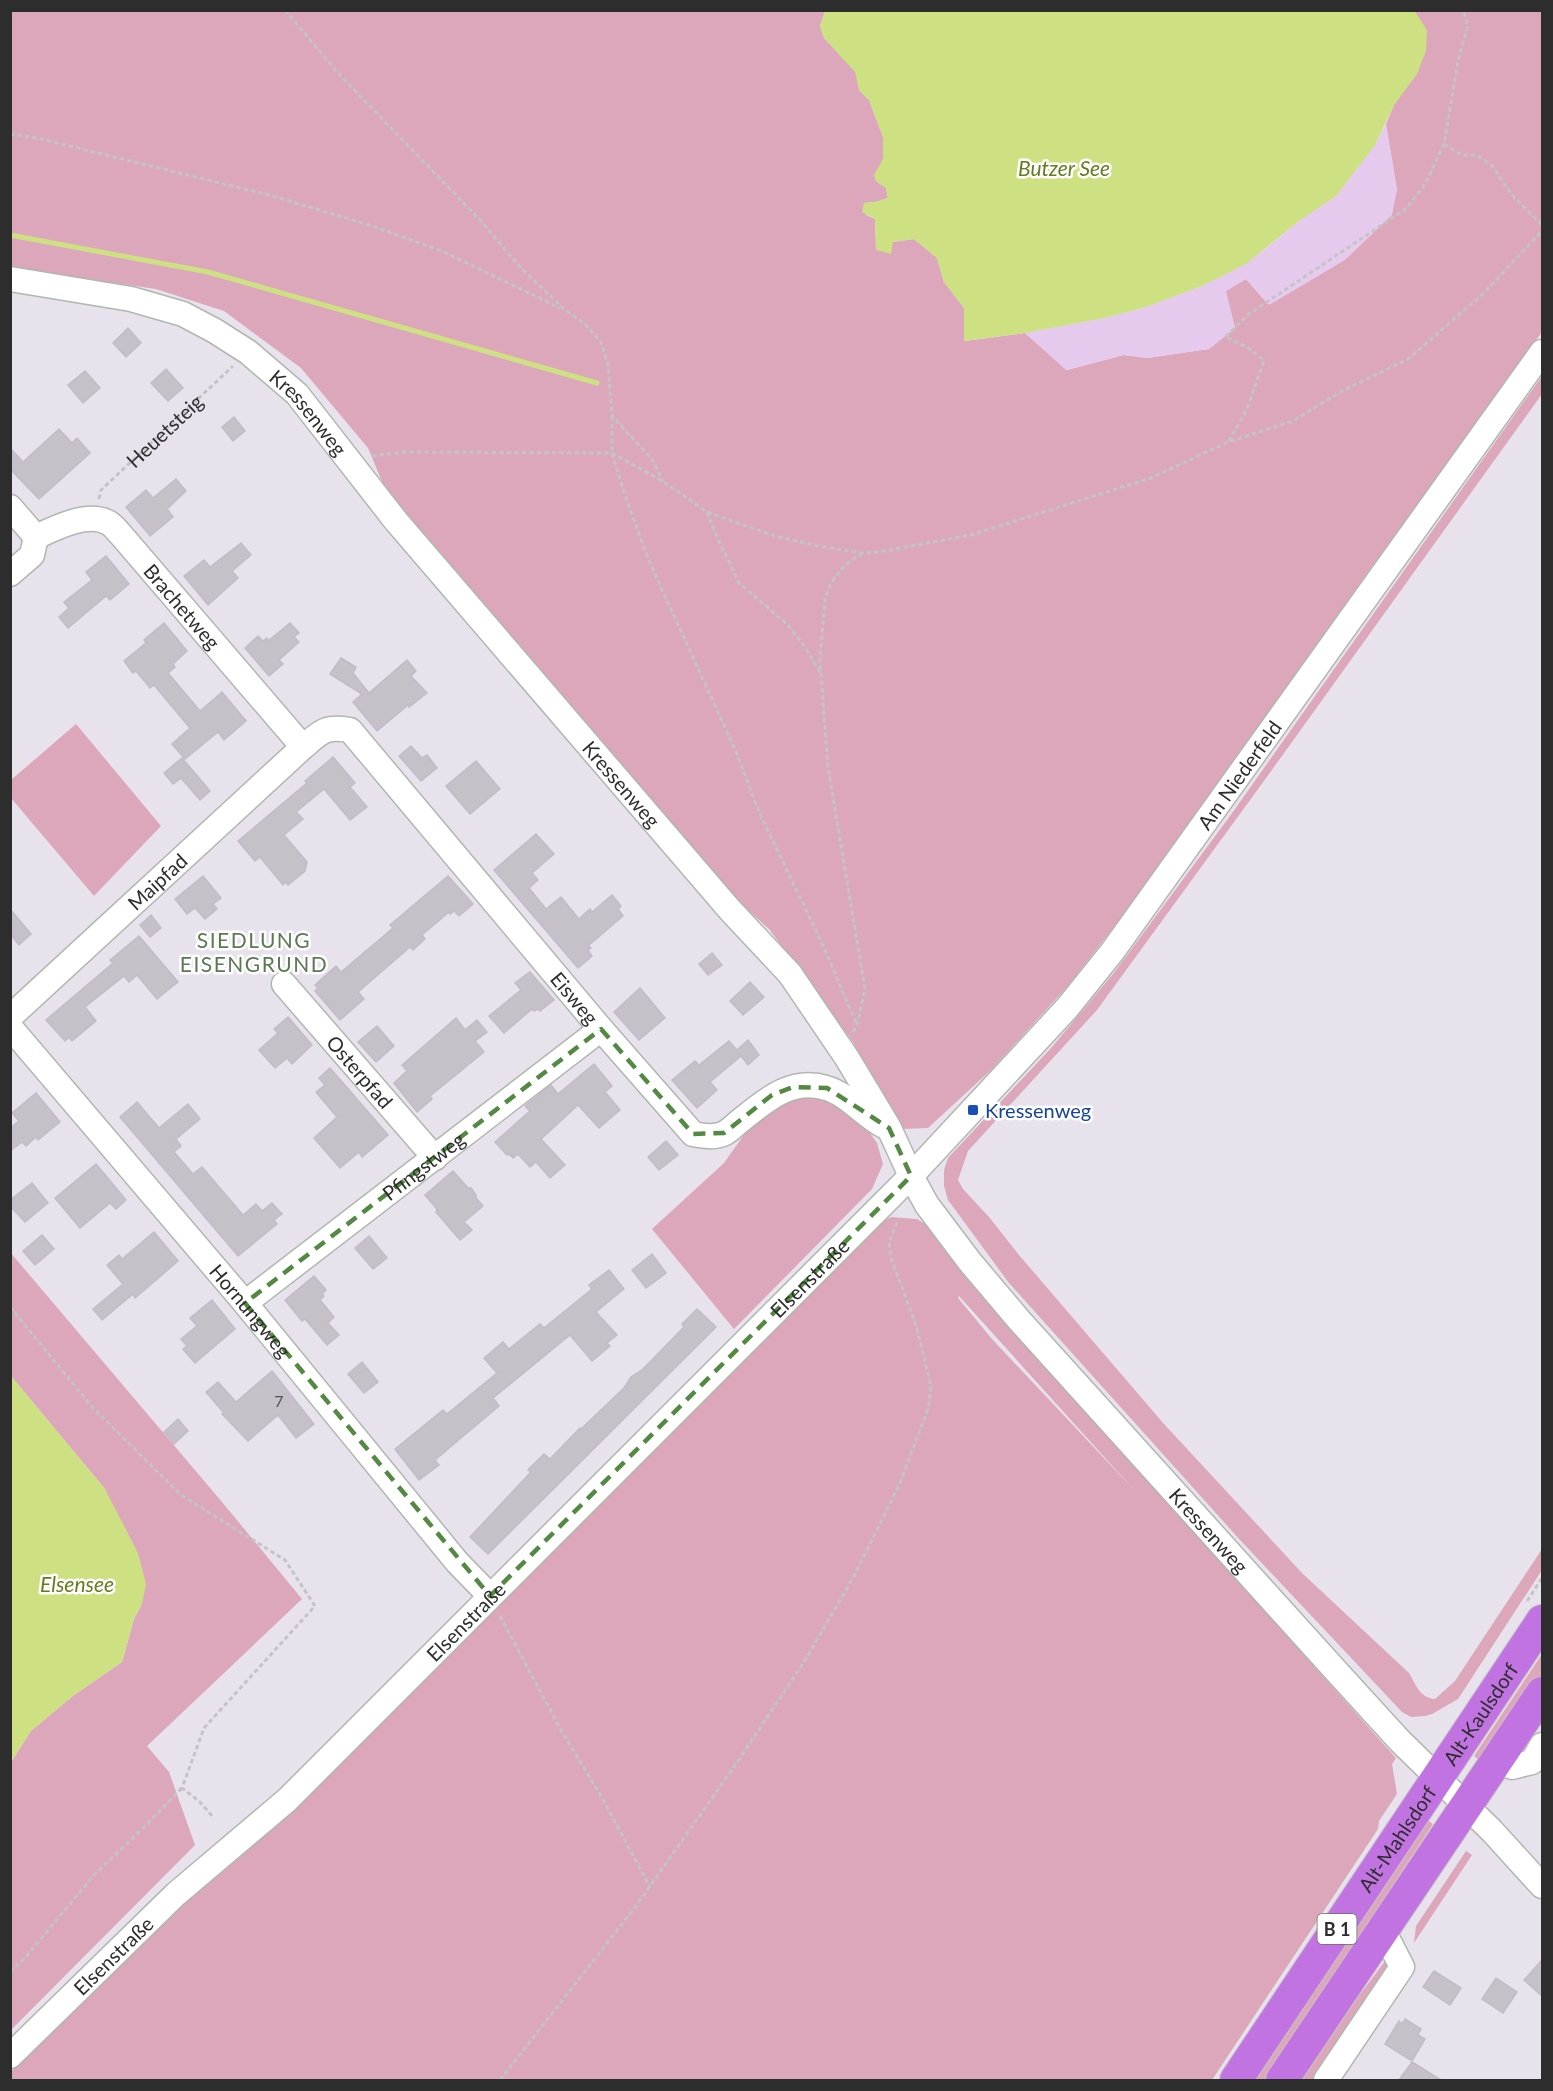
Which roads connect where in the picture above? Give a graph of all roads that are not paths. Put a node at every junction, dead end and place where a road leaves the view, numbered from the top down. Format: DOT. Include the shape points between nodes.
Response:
graph roads {
  1 [pos="10,279"];
  2 [pos="1542,352"];
  3 [pos="10,507"];
  4 [pos="36,537"];
  5 [pos="10,574"];
  6 [pos="303,747"];
  7 [pos="284,984"];
  8 [pos="10,1017"];
  9 [pos="10,1027"];
  10 [pos="602,1029"];
  11 [pos="841,1050"];
  12 [pos="827,1088"];
  13 [pos="889,1128"];
  14 [pos="435,1158"];
  15 [pos="911,1176"];
  16 [pos="245,1303"];
  17 [pos="490,1596"];
  18 [pos="1542,1621"];
  19 [pos="1542,1694"];
  20 [pos="1542,1745"];
  21 [pos="1499,1759"];
  22 [pos="1437,1777"];
  23 [pos="1467,1806"];
  24 [pos="1542,1886"];
  25 [pos="1383,1930"];
  26 [pos="10,2056"];
  27 [pos="1236,2080"];
  28 [pos="1282,2080"];
  29 [pos="1326,2080"];
  1 -- 11 [label="street, Kressenweg" via="131,299 183,314 248,352 297,393 404,530 730,910 790,974"];
  2 -- 15 [label="street, Am Niederfeld" via="1112,952 1067,1008"];
  3 -- 4 [label="street"];
  4 -- 5 [label="street" via="32,555"];
  4 -- 6 [label="street, Brachetweg" via="60,525 94,518 109,523"];
  6 -- 8 [label="street, Maipfad"];
  6 -- 10 [label="street, Eisweg" via="320,732 334,727 350,730"];
  7 -- 14 [label="street, Osterpfad"];
  9 -- 16 [label="street, Hornungweg"];
  10 -- 12 [label="street, Eisweg" via="693,1134 708,1137 724,1133 772,1095 793,1087"];
  10 -- 14 [label="street, Pfingstweg"];
  11 -- 12 [label="street"];
  11 -- 13 [label="street, Kressenweg"];
  12 -- 13 [label="street" via="871,1120"];
  13 -- 15 [label="street, Kressenweg"];
  14 -- 16 [label="street, Pfingstweg"];
  15 -- 17 [label="street, Elsenstraße"];
  15 -- 22 [label="street, Kressenweg" via="927,1205 1019,1320 1345,1681"];
  16 -- 17 [label="street, Hornungweg" via="457,1562"];
  17 -- 26 [label="street, Elsenstraße" via="286,1800 177,1894"];
  18 -- 22 [label="main road, Alt-Kaulsdorf / B 1"];
  19 -- 21 [label="main road, Alt-Kaulsdorf / B 1"];
  20 -- 21 [label="street, Alt-Kaulsdorf" via="1532,1762 1512,1767"];
  21 -- 23 [label="main road, Alt-Kaulsdorf / B 1"];
  22 -- 23 [label="street, Kressenweg"];
  22 -- 27 [label="main road, Alt-Mahlsdorf / B 1"];
  23 -- 24 [label="street, Kressenweg"];
  23 -- 25 [label="main road, Alt-Mahlsdorf / B 1"];
  25 -- 28 [label="main road, Alt-Mahlsdorf / B 1"];
  25 -- 29 [label="street" via="1402,1967"];
}
